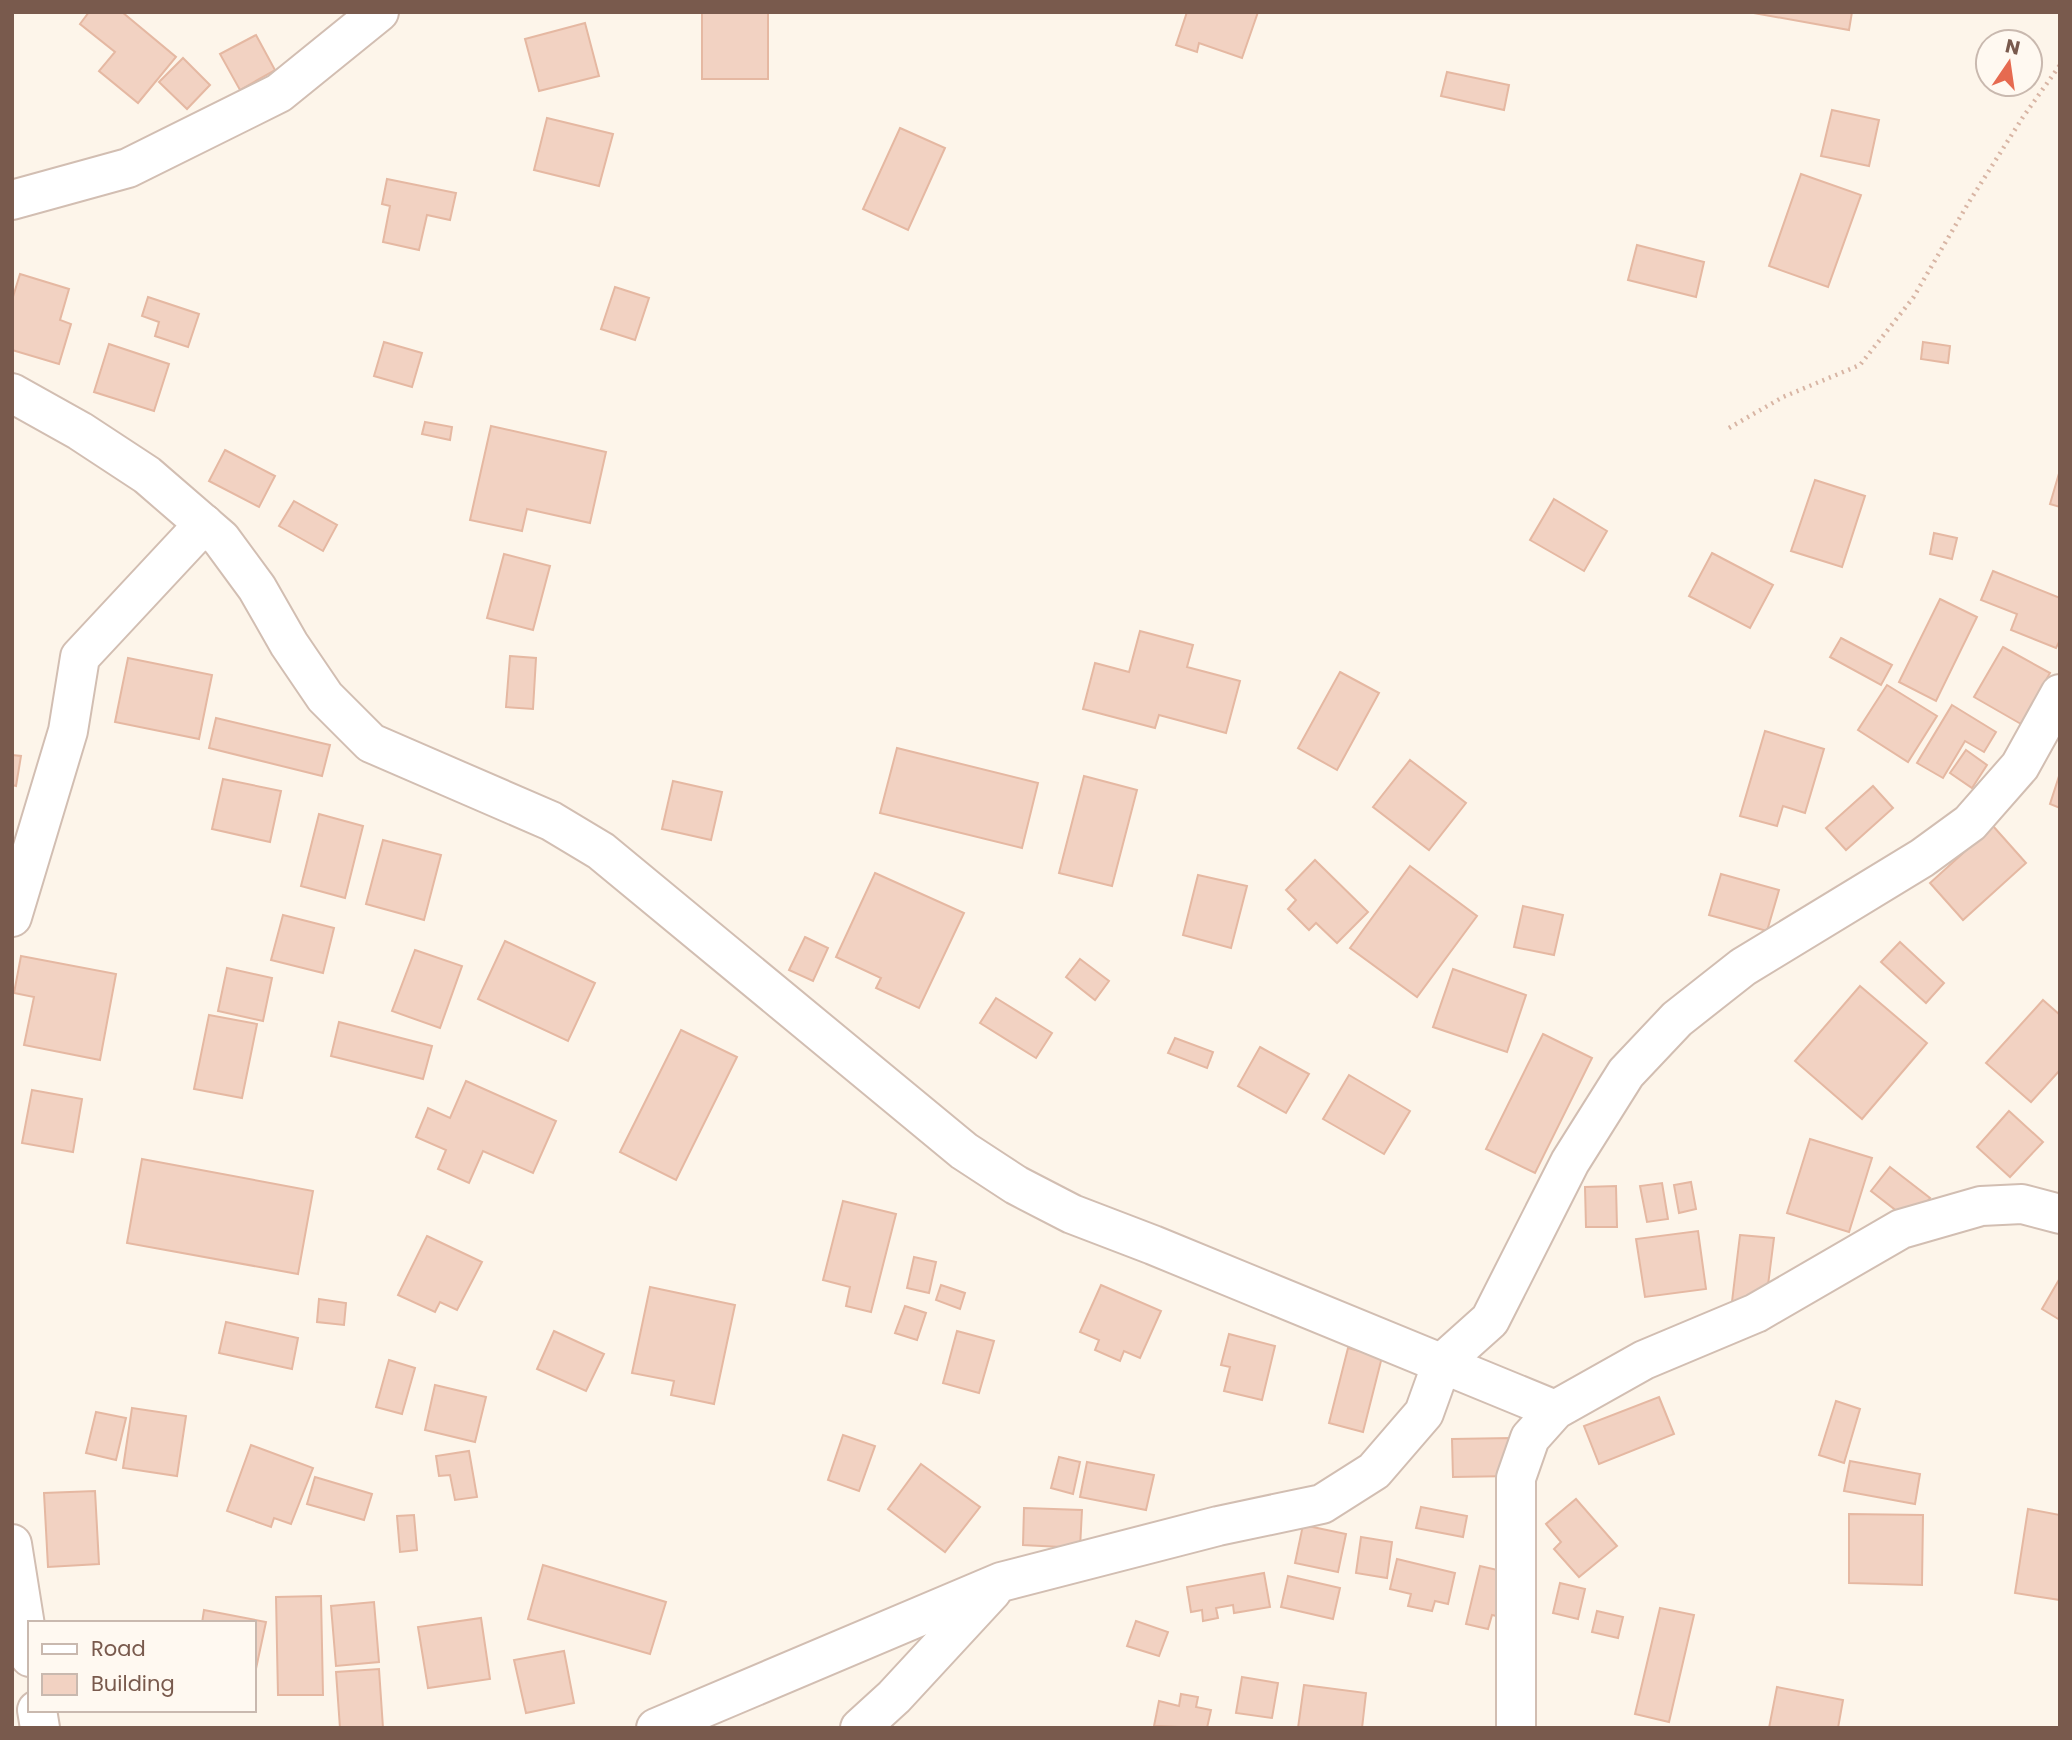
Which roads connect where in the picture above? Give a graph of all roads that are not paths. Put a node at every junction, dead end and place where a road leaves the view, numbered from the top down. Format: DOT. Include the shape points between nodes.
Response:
graph roads {
  1 [pos="379,12"];
  2 [pos="12,200"];
  3 [pos="12,393"];
  4 [pos="204,524"];
  5 [pos="2060,694"];
  6 [pos="12,917"];
  7 [pos="2060,1214"];
  8 [pos="1442,1363"];
  9 [pos="1555,1410"];
  10 [pos="12,1544"];
  11 [pos="1001,1582"];
  12 [pos="28,1644"];
  13 [pos="656,1728"];
  14 [pos="860,1728"];
  15 [pos="1517,1728"];
  1 -- 2 [label="street" via="279,93 128,168"];
  3 -- 4 [label="street" via="147,475"];
  4 -- 6 [label="street" via="80,657 68,731"];
  4 -- 8 [label="street" via="221,539 257,588 325,696 372,743 551,821 601,851 964,1151 1072,1214"];
  5 -- 8 [label="street" via="2020,766 1970,823 1922,858 1743,967 1677,1019 1626,1073 1570,1162 1490,1320"];
  7 -- 9 [label="street" via="2022,1204 1981,1206 1901,1229 1756,1313 1644,1360"];
  8 -- 9 [label="street"];
  8 -- 11 [label="street" via="1424,1413 1374,1471 1322,1504"];
  9 -- 15 [label="street" via="1530,1438 1516,1478"];
  10 -- 12 [label="street"];
  11 -- 13 [label="street"];
  11 -- 14 [label="street"];
}
